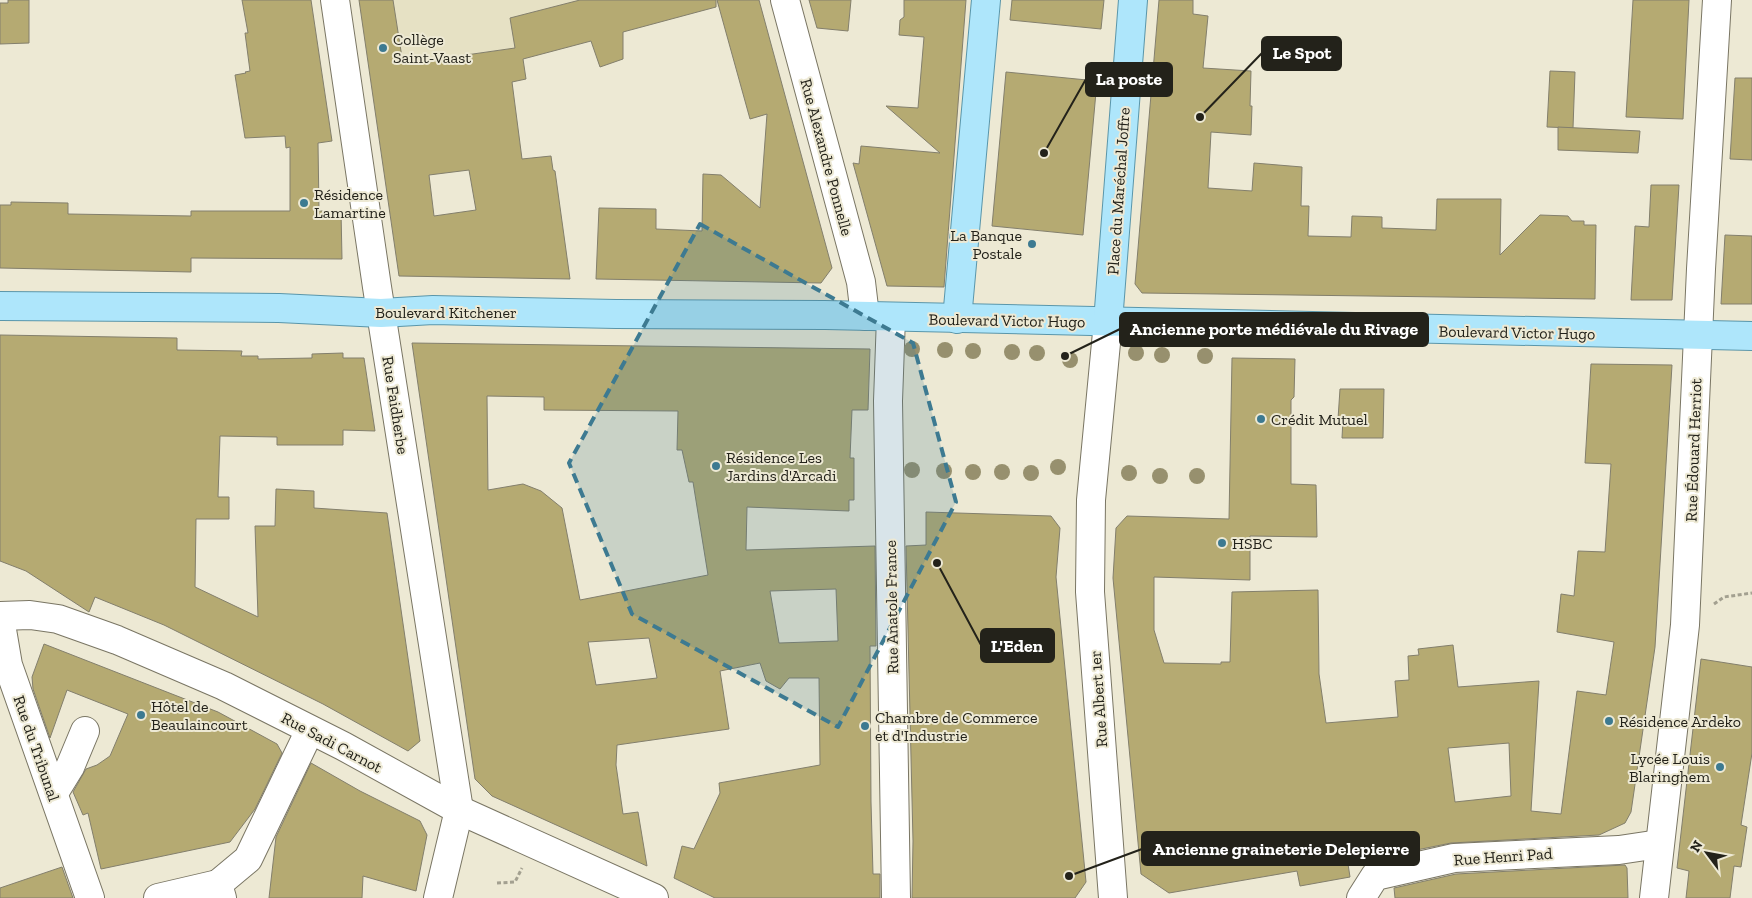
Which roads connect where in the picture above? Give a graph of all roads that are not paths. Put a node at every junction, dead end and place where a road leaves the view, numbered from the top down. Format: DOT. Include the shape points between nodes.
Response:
graph roads {
  1 [pos="335,0"];
  2 [pos="785,0"];
  3 [pos="986,0"];
  4 [pos="1133,0"];
  5 [pos="1717,0"];
  6 [pos="0,306"];
  7 [pos="381,313"];
  8 [pos="878,316"];
  9 [pos="957,319"];
  10 [pos="1108,322"];
  11 [pos="1698,336"];
  12 [pos="1752,336"];
  13 [pos="0,617"];
  14 [pos="310,730"];
  15 [pos="85,731"];
  16 [pos="54,793"];
  17 [pos="460,810"];
  18 [pos="1659,844"];
  19 [pos="87,886"];
  20 [pos="1120,887"];
  21 [pos="220,891"];
  22 [pos="625,892"];
  23 [pos="158,898"];
  24 [pos="438,898"];
  25 [pos="654,898"];
  26 [pos="896,898"];
  27 [pos="1361,898"];
  28 [pos="1654,898"];
  1 -- 7 [label="street, Rue Faidherbe"];
  2 -- 8 [label="street, Rue Alexandre Ponnelle" via="861,282"];
  3 -- 9 [label="main road"];
  4 -- 10 [label="main road, Place du Maréchal Joffre"];
  5 -- 11 [label="street, Rue Édouard Herriot"];
  6 -- 7 [label="main road, Boulevard Kitchener" via="279,308"];
  7 -- 8 [label="main road, Boulevard Kitchener" via="433,310"];
  7 -- 17 [label="street, Rue Faidherbe"];
  8 -- 9 [label="main road, Boulevard Victor Hugo"];
  8 -- 26 [label="street, Rue Anatole France" via="888,401"];
  9 -- 10 [label="main road, Boulevard Victor Hugo"];
  10 -- 11 [label="main road, Boulevard Victor Hugo"];
  10 -- 20 [label="street, Rue Albert 1er" via="1091,500 1090,592 1108,846"];
  11 -- 12 [label="main road, Boulevard Victor Hugo"];
  11 -- 18 [label="street, Rue Édouard Herriot" via="1685,625"];
  13 -- 14 [label="street, Rue Sadi Carnot" via="30,615 58,619 117,640 224,686"];
  13 -- 16 [label="street, Rue du Tribunal" via="8,665"];
  14 -- 17 [label="street, Rue Sadi Carnot"];
  14 -- 21 [label="street" via="248,859"];
  15 -- 16 [label="street" via="70,767"];
  16 -- 19 [label="street, Rue du Tribunal"];
  17 -- 22 [label="street, Rue Sadi Carnot"];
  17 -- 24 [label="street"];
  18 -- 27 [label="street, Rue Henri Pad" via="1619,850 1454,858 1376,876"];
  18 -- 28 [label="street, Rue Édouard Herriot"];
  21 -- 23 [label="street"];
  22 -- 25 [label="street, Rue Sadi Carnot"];
}
